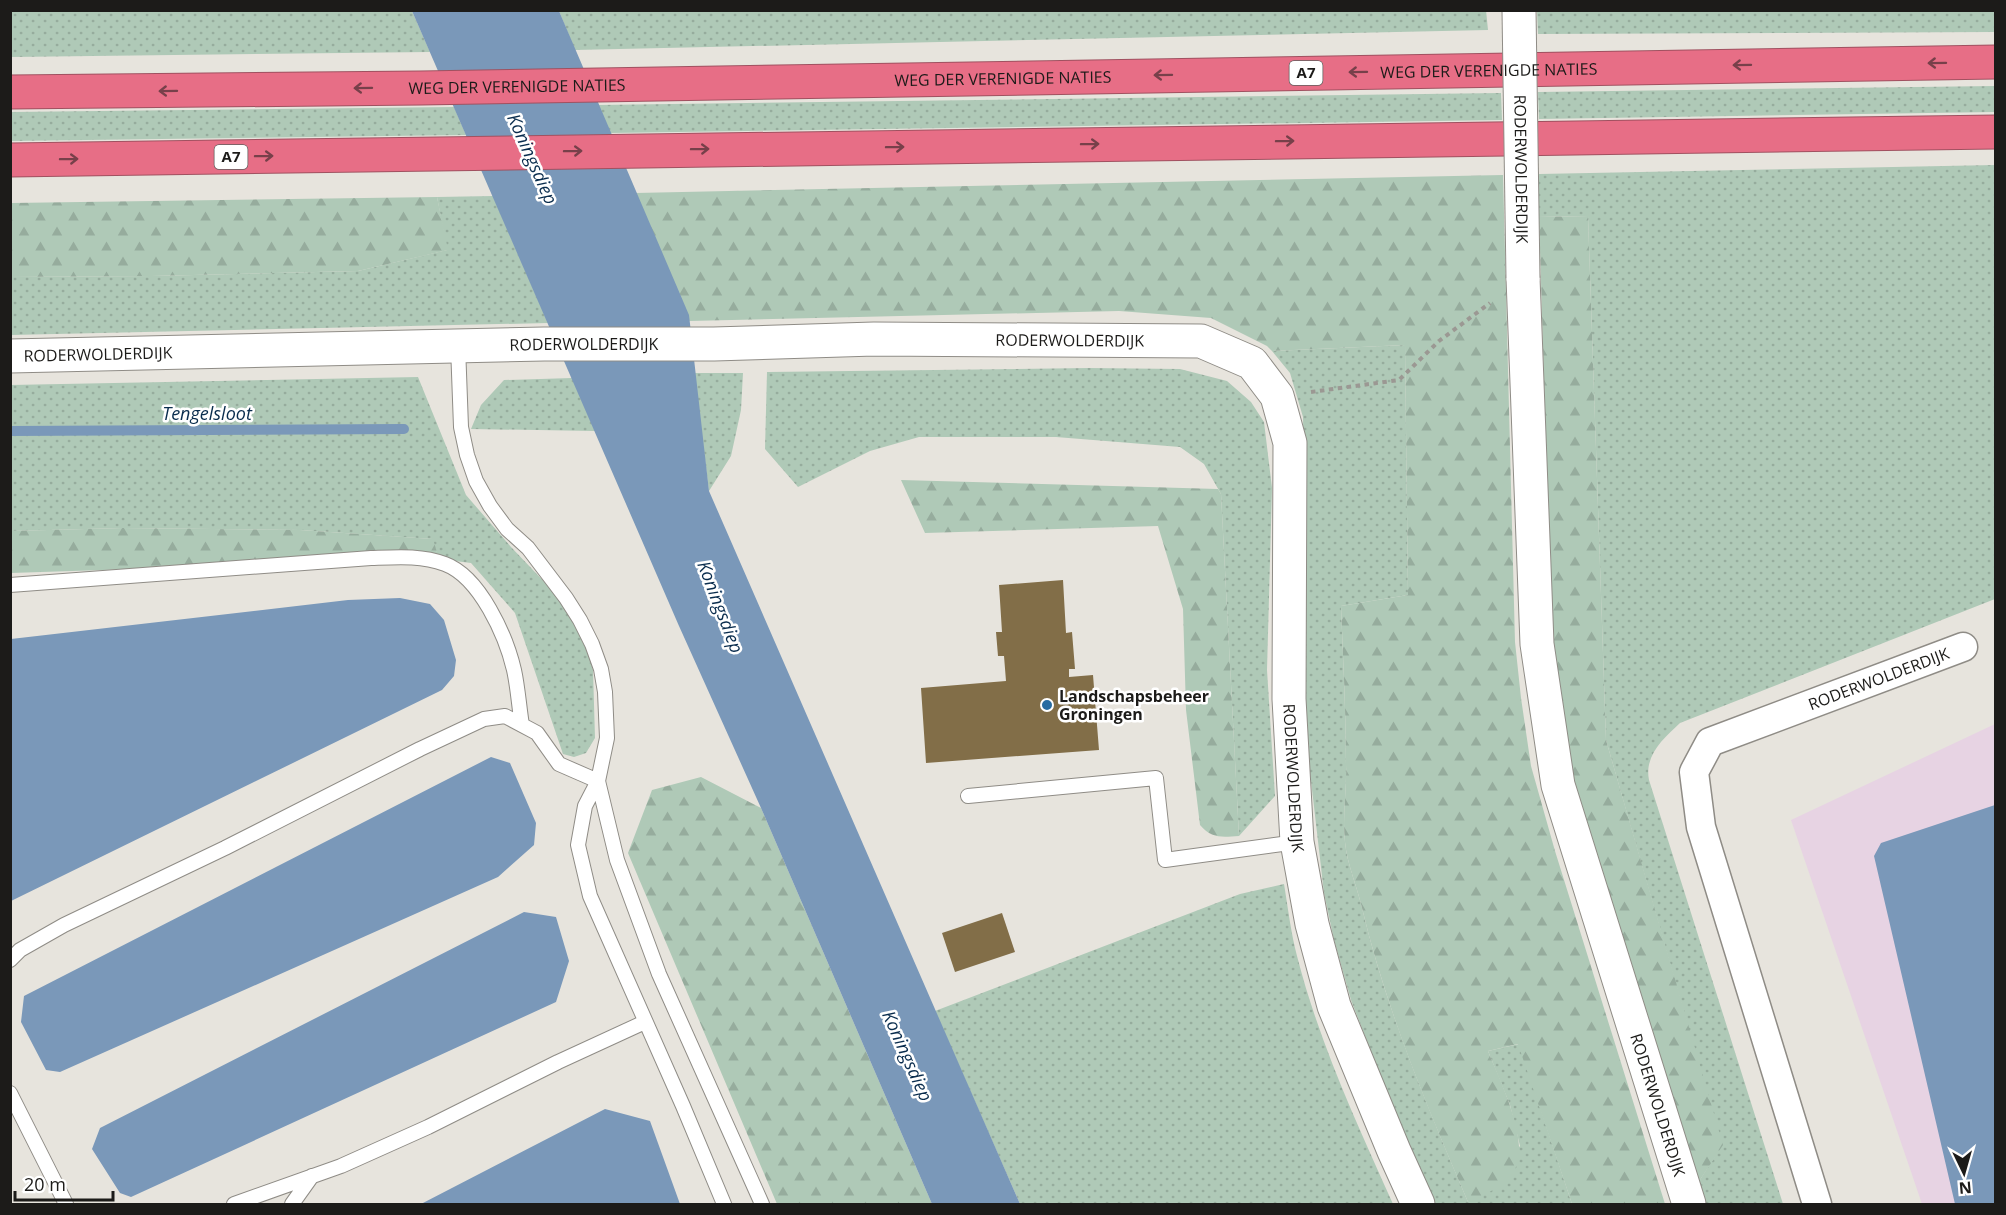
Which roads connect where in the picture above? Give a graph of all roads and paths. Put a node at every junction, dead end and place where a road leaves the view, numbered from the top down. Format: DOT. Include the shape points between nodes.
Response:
graph roads {
  1 [pos="1519,10"];
  2 [pos="1995,62"];
  3 [pos="10,92"];
  4 [pos="1995,132"];
  5 [pos="10,160"];
  6 [pos="1523,279"];
  7 [pos="458,346"];
  8 [pos="10,356"];
  9 [pos="1277,396"];
  10 [pos="10,585"];
  11 [pos="1963,647"];
  12 [pos="522,725"];
  13 [pos="598,781"];
  14 [pos="968,796"];
  15 [pos="1298,842"];
  16 [pos="10,960"];
  17 [pos="645,1022"];
  18 [pos="10,1093"];
  19 [pos="312,1176"];
  20 [pos="66,1204"];
  21 [pos="234,1204"];
  22 [pos="292,1204"];
  23 [pos="724,1204"];
  24 [pos="762,1204"];
  25 [pos="1418,1204"];
  26 [pos="1689,1204"];
  27 [pos="1817,1204"];
  1 -- 6 [label="street, RODERWOLDERDIJK, bridge"];
  2 -- 3 [label="highway, WEG DER VERENIGDE NATIES / A7, one-way"];
  5 -- 4 [label="highway, A7, one-way"];
  6 -- 9 [label="path" via="1439,341 1399,380"];
  6 -- 26 [label="street, RODERWOLDERDIJK" via="1537,644 1558,785"];
  7 -- 8 [label="street, RODERWOLDERDIJK"];
  7 -- 9 [label="street, RODERWOLDERDIJK" via="874,339 1201,341 1252,363"];
  7 -- 13 [label="lane" via="462,427 466,455 476,482 490,506 566,597 601,669 607,738"];
  9 -- 15 [label="street, RODERWOLDERDIJK" via="1290,443 1289,699"];
  10 -- 12 [label="lane" via="419,557 447,565 470,581 496,619 513,669"];
  11 -- 27 [label="street, RODERWOLDERDIJK" via="1710,742 1694,772 1701,827"];
  12 -- 13 [label="lane" via="537,733 559,764"];
  12 -- 16 [label="lane" via="505,716 484,719 64,925"];
  13 -- 17 [label="lane" via="585,806 578,845 590,896"];
  13 -- 24 [label="lane" via="617,860 659,974"];
  14 -- 15 [label="lane" via="1156,778 1165,860"];
  15 -- 25 [label="street, RODERWOLDERDIJK" via="1312,924 1334,1006"];
  17 -- 19 [label="lane" via="428,1127"];
  17 -- 23 [label="lane"];
  18 -- 20 [label="lane"];
  19 -- 21 [label="lane"];
  19 -- 22 [label="lane"];
}
